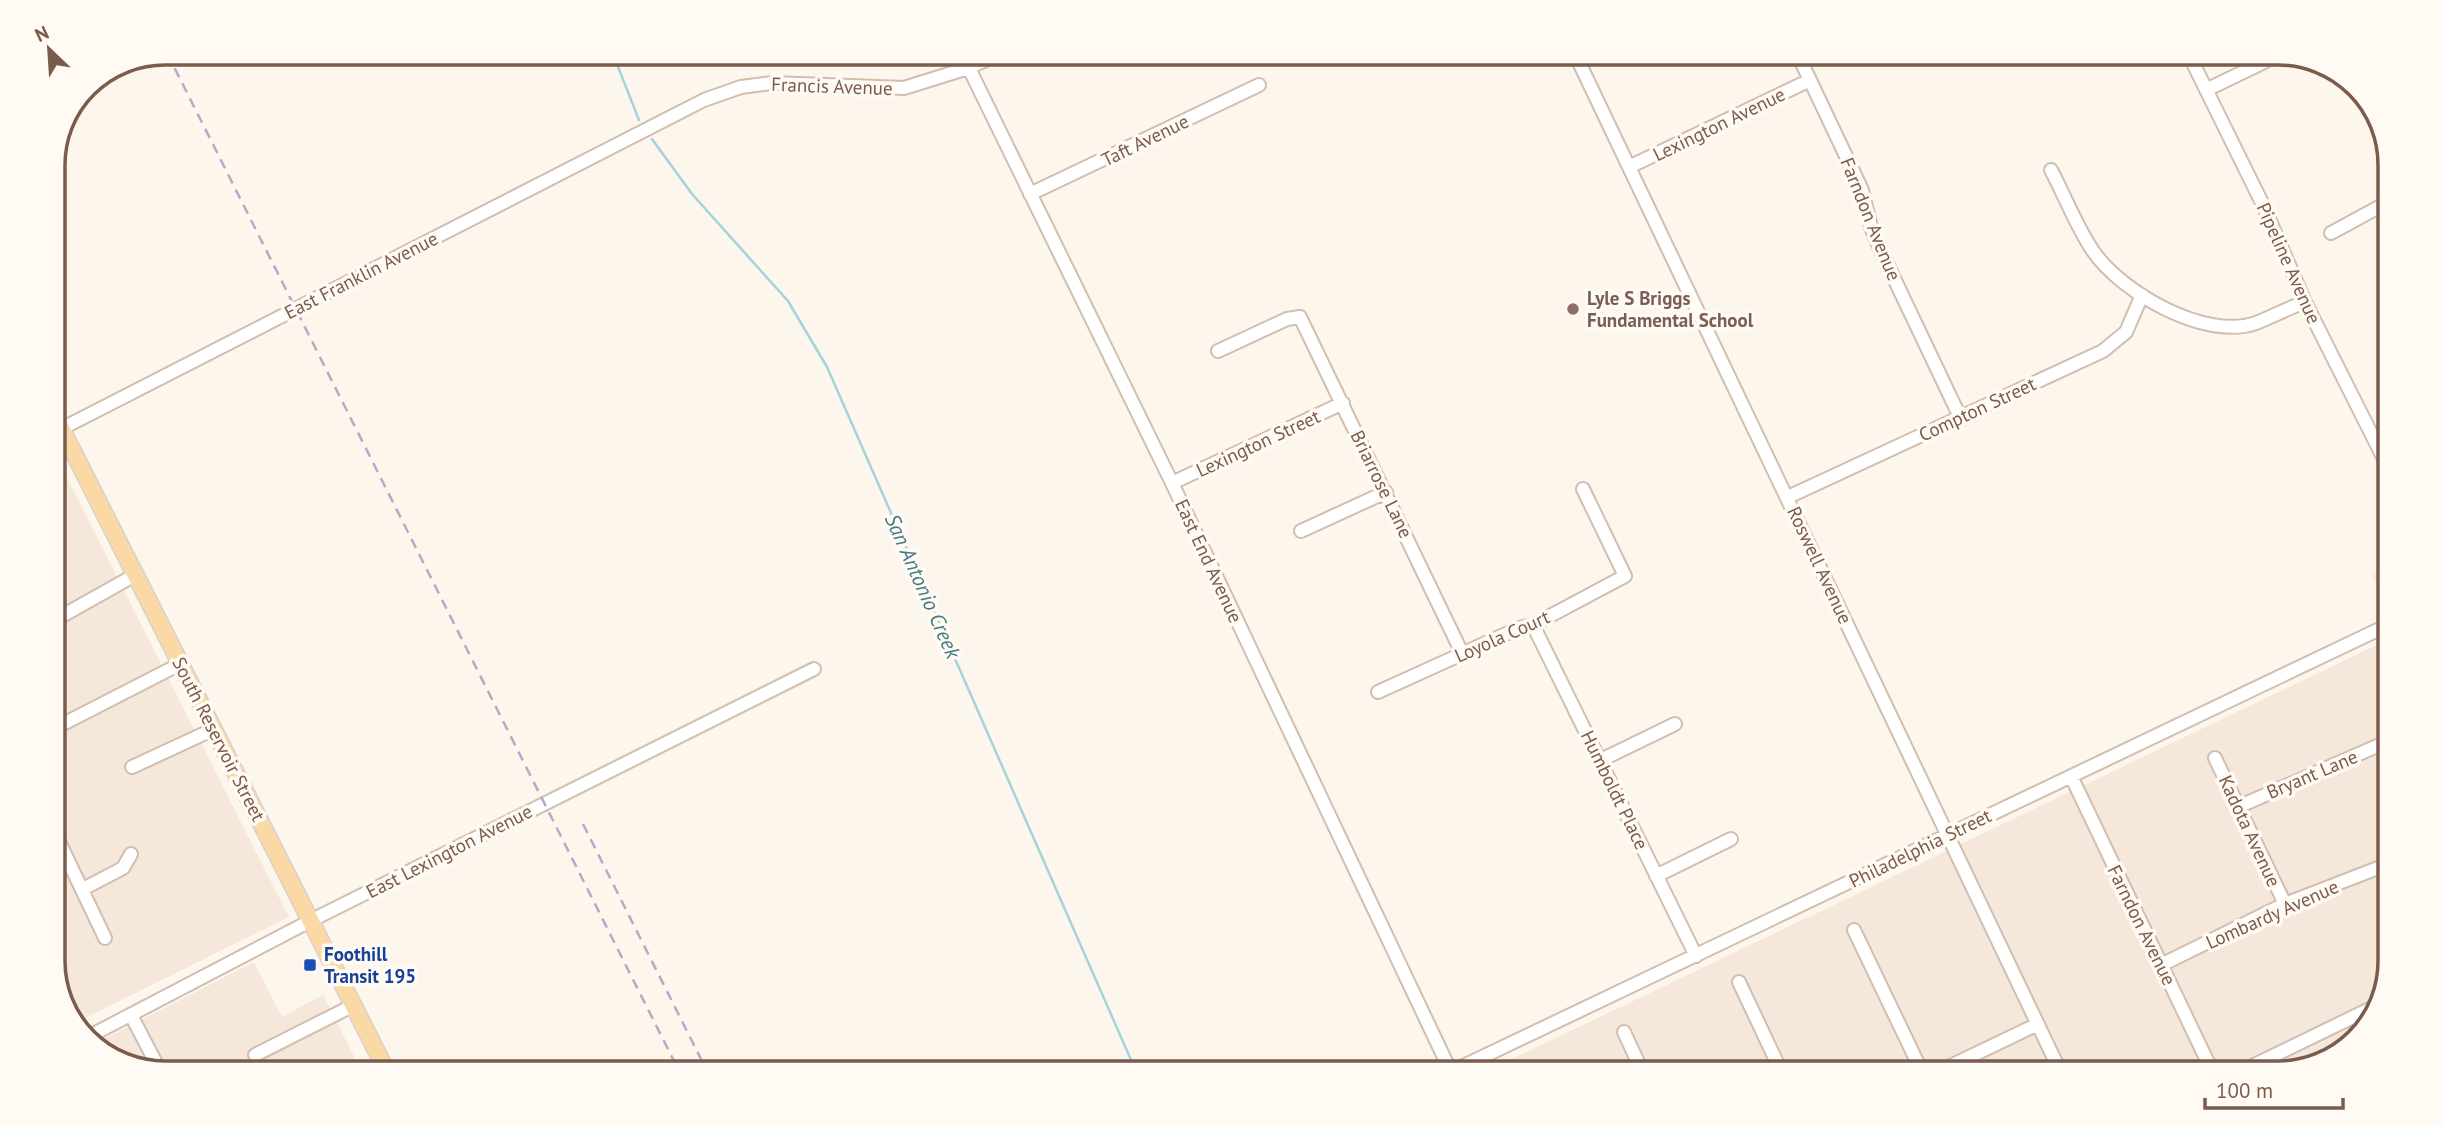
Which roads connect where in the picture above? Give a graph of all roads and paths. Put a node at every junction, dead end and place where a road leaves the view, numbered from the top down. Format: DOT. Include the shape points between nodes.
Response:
graph roads {
  1 [pos="959,65"];
  2 [pos="967,65"];
  3 [pos="1580,65"];
  4 [pos="1802,65"];
  5 [pos="2194,65"];
  6 [pos="2258,65"];
  7 [pos="1808,81"];
  8 [pos="1259,85"];
  9 [pos="2206,90"];
  10 [pos="670,118"];
  11 [pos="1629,167"];
  12 [pos="2051,170"];
  13 [pos="1031,194"];
  14 [pos="2378,208"];
  15 [pos="2331,233"];
  16 [pos="2142,295"];
  17 [pos="2305,302"];
  18 [pos="1218,351"];
  19 [pos="1343,403"];
  20 [pos="1960,417"];
  21 [pos="65,427"];
  22 [pos="65,446"];
  23 [pos="2378,447"];
  24 [pos="1172,483"];
  25 [pos="1583,489"];
  26 [pos="1387,492"];
  27 [pos="1788,497"];
  28 [pos="1301,531"];
  29 [pos="135,576"];
  30 [pos="65,614"];
  31 [pos="1533,625"];
  32 [pos="2378,630"];
  33 [pos="1462,653"];
  34 [pos="180,664"];
  35 [pos="814,669"];
  36 [pos="1378,692"];
  37 [pos="65,723"];
  38 [pos="1675,724"];
  39 [pos="214,729"];
  40 [pos="2378,746"];
  41 [pos="2215,758"];
  42 [pos="1601,760"];
  43 [pos="132,767"];
  44 [pos="2071,776"];
  45 [pos="2239,806"];
  46 [pos="1948,833"];
  47 [pos="1731,839"];
  48 [pos="65,853"];
  49 [pos="131,854"];
  50 [pos="2378,868"];
  51 [pos="1656,876"];
  52 [pos="83,889"];
  53 [pos="2285,904"];
  54 [pos="312,920"];
  55 [pos="1854,930"];
  56 [pos="105,938"];
  57 [pos="1696,956"];
  58 [pos="2161,965"];
  59 [pos="1739,982"];
  60 [pos="354,1005"];
  61 [pos="2365,1011"];
  62 [pos="131,1015"];
  63 [pos="2038,1024"];
  64 [pos="1624,1032"];
  65 [pos="95,1033"];
  66 [pos="255,1055"];
  67 [pos="155,1060"];
  68 [pos="382,1061"];
  69 [pos="1446,1061"];
  70 [pos="1474,1061"];
  71 [pos="1637,1061"];
  72 [pos="1776,1061"];
  73 [pos="1917,1061"];
  74 [pos="1961,1061"];
  75 [pos="2055,1061"];
  76 [pos="2207,1061"];
  77 [pos="2263,1061"];
  1 -- 10 [label="street, Francis Avenue" via="904,88 772,83 741,87"];
  2 -- 13 [label="street, East End Avenue"];
  3 -- 11 [label="street, Roswell Avenue"];
  4 -- 7 [label="street, Farndon Avenue"];
  5 -- 9 [label="street, Pipeline Avenue"];
  6 -- 9 [label="street"];
  7 -- 11 [label="street, Lexington Avenue"];
  7 -- 20 [label="street, Farndon Avenue" via="1863,190 1876,239"];
  8 -- 13 [label="street, Taft Avenue"];
  9 -- 17 [label="street, Pipeline Avenue"];
  10 -- 21 [label="street, East Franklin Avenue"];
  11 -- 27 [label="street, Roswell Avenue"];
  12 -- 16 [label="street" via="2093,251 2120,280"];
  13 -- 24 [label="street, East End Avenue"];
  14 -- 15 [label="street"];
  16 -- 17 [label="street" via="2173,314 2233,326 2255,323"];
  16 -- 20 [label="street, Compton Street" via="2126,332 2103,351"];
  17 -- 23 [label="street, Pipeline Avenue"];
  18 -- 19 [label="street, Briarrose Lane" via="1300,317"];
  19 -- 24 [label="street, Lexington Street"];
  19 -- 26 [label="street, Briarrose Lane"];
  20 -- 27 [label="street, Compton Street"];
  22 -- 29 [label="main road, South Reservoir Street"];
  24 -- 69 [label="street, East End Avenue"];
  25 -- 31 [label="street, Loyola Court" via="1625,576"];
  26 -- 28 [label="street"];
  26 -- 33 [label="street, Briarrose Lane"];
  27 -- 46 [label="street, Roswell Avenue"];
  29 -- 30 [label="street"];
  29 -- 34 [label="main road, South Reservoir Street"];
  31 -- 33 [label="street, Loyola Court"];
  31 -- 42 [label="street, Humboldt Place"];
  32 -- 44 [label="street, Philadelphia Street"];
  33 -- 36 [label="street, Loyola Court"];
  34 -- 37 [label="street"];
  34 -- 39 [label="main road, South Reservoir Street"];
  35 -- 54 [label="street, East Lexington Avenue"];
  38 -- 42 [label="street"];
  39 -- 43 [label="street"];
  39 -- 54 [label="main road, South Reservoir Street"];
  40 -- 45 [label="street, Bryant Lane"];
  41 -- 45 [label="street, Kadota Avenue"];
  42 -- 51 [label="street, Humboldt Place"];
  44 -- 46 [label="street, Philadelphia Street"];
  44 -- 58 [label="street, Farndon Avenue"];
  45 -- 53 [label="street, Kadota Avenue"];
  46 -- 57 [label="street, Philadelphia Street"];
  46 -- 63 [label="street, Roswell Avenue"];
  47 -- 51 [label="street"];
  48 -- 52 [label="street"];
  49 -- 52 [label="street" via="123,868"];
  50 -- 53 [label="street, Lombardy Avenue"];
  51 -- 57 [label="street, Humboldt Place"];
  52 -- 56 [label="street"];
  53 -- 58 [label="street, Lombardy Avenue"];
  54 -- 60 [label="main road, South Reservoir Street"];
  54 -- 62 [label="street, East Lexington Avenue"];
  55 -- 73 [label="street"];
  57 -- 70 [label="street, Philadelphia Street"];
  58 -- 76 [label="street, Farndon Avenue"];
  59 -- 72 [label="street"];
  60 -- 66 [label="street"];
  60 -- 68 [label="main road, South Reservoir Street"];
  61 -- 77 [label="street"];
  62 -- 65 [label="street, East Lexington Avenue"];
  62 -- 67 [label="street"];
  63 -- 74 [label="street"];
  63 -- 75 [label="street, Roswell Avenue"];
  64 -- 71 [label="street"];
}
